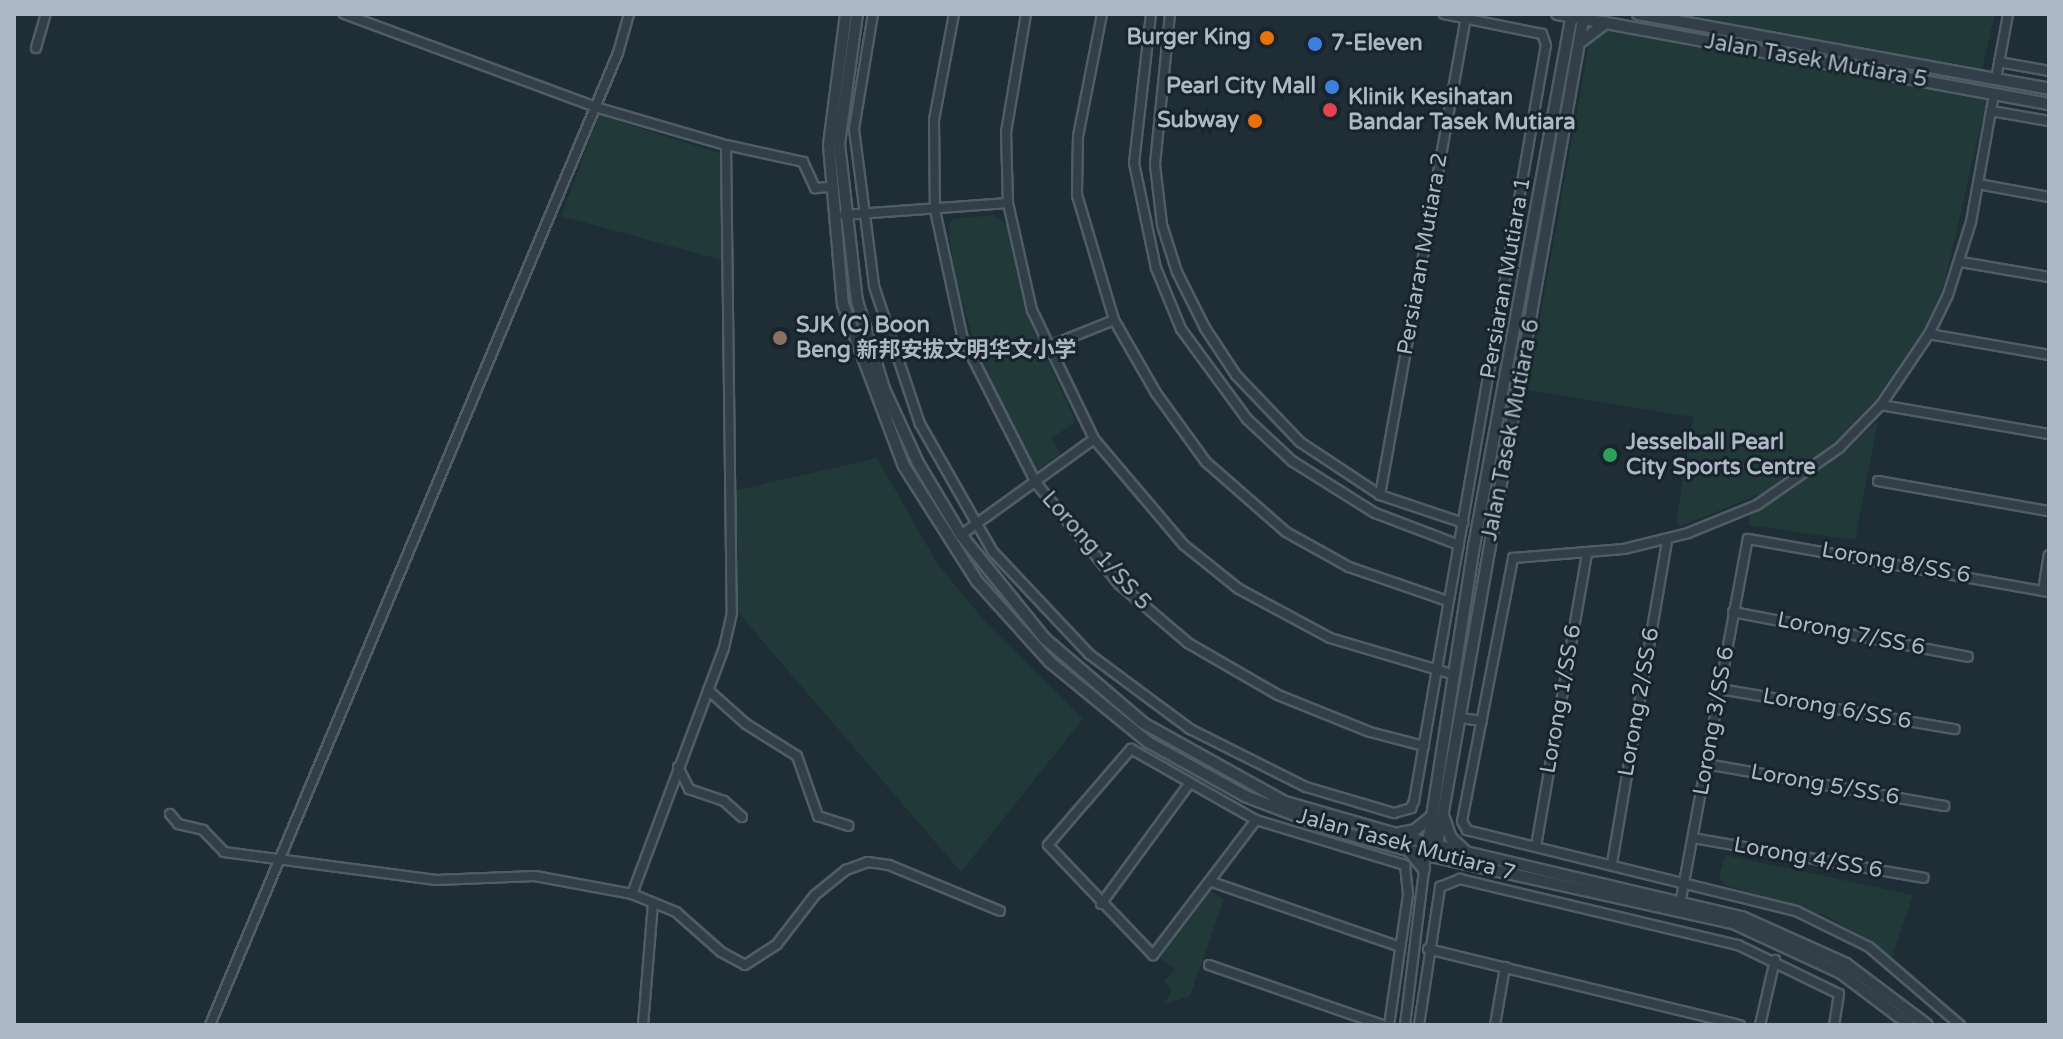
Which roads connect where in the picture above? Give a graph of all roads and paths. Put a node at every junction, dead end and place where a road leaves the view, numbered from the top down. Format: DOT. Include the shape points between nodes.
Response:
graph roads {
  1 [pos="46,14"];
  2 [pos="344,14"];
  3 [pos="846,14"];
  4 [pos="857,14"];
  5 [pos="873,14"];
  6 [pos="954,14"];
  7 [pos="1026,14"];
  8 [pos="1102,14"];
  9 [pos="1151,14"];
  10 [pos="1170,14"];
  11 [pos="1444,14"];
  12 [pos="1554,14"];
  13 [pos="1638,14"];
  14 [pos="2008,14"];
  15 [pos="625,15"];
  16 [pos="1466,16"];
  17 [pos="1578,16"];
  18 [pos="1606,23"];
  19 [pos="1568,37"];
  20 [pos="1578,46"];
  21 [pos="36,48"];
  22 [pos="1879,59"];
  23 [pos="1999,62"];
  24 [pos="2049,71"];
  25 [pos="1878,72"];
  26 [pos="1996,79"];
  27 [pos="2049,89"];
  28 [pos="1994,94"];
  29 [pos="2049,104"];
  30 [pos="595,107"];
  31 [pos="1991,111"];
  32 [pos="2049,121"];
  33 [pos="726,145"];
  34 [pos="1528,152"];
  35 [pos="1547,156"];
  36 [pos="1978,184"];
  37 [pos="830,187"];
  38 [pos="2049,197"];
  39 [pos="1008,203"];
  40 [pos="935,210"];
  41 [pos="862,214"];
  42 [pos="843,215"];
  43 [pos="1961,262"];
  44 [pos="1524,276"];
  45 [pos="2049,277"];
  46 [pos="1539,279"];
  47 [pos="1114,320"];
  48 [pos="1929,334"];
  49 [pos="1047,347"];
  50 [pos="2049,355"];
  51 [pos="1485,395"];
  52 [pos="1502,398"];
  53 [pos="1881,405"];
  54 [pos="2049,434"];
  55 [pos="1094,439"];
  56 [pos="1878,481"];
  57 [pos="1036,483"];
  58 [pos="1380,495"];
  59 [pos="2049,511"];
  60 [pos="975,523"];
  61 [pos="1463,523"];
  62 [pos="961,535"];
  63 [pos="1667,540"];
  64 [pos="1746,543"];
  65 [pos="1459,545"];
  66 [pos="1587,553"];
  67 [pos="2049,555"];
  68 [pos="2046,591"];
  69 [pos="1448,601"];
  70 [pos="1733,612"];
  71 [pos="1968,657"];
  72 [pos="1437,672"];
  73 [pos="1455,675"];
  74 [pos="1720,689"];
  75 [pos="708,690"];
  76 [pos="1461,718"];
  77 [pos="1482,721"];
  78 [pos="1955,729"];
  79 [pos="1424,746"];
  80 [pos="1706,764"];
  81 [pos="678,767"];
  82 [pos="1189,784"];
  83 [pos="1944,806"];
  84 [pos="170,814"];
  85 [pos="1438,814"];
  86 [pos="742,817"];
  87 [pos="1256,820"];
  88 [pos="848,826"];
  89 [pos="1390,833"];
  90 [pos="1693,838"];
  91 [pos="1433,844"];
  92 [pos="1536,846"];
  93 [pos="1407,850"];
  94 [pos="1467,852"];
  95 [pos="1430,856"];
  96 [pos="1450,860"];
  97 [pos="279,861"];
  98 [pos="1612,863"];
  99 [pos="1425,871"];
  100 [pos="1924,878"];
  101 [pos="1212,882"];
  102 [pos="1685,882"];
  103 [pos="632,894"];
  104 [pos="1681,899"];
  105 [pos="653,903"];
  106 [pos="1101,904"];
  107 [pos="1000,911"];
  108 [pos="1398,946"];
  109 [pos="1428,949"];
  110 [pos="1775,960"];
  111 [pos="1209,965"];
  112 [pos="1505,967"];
  113 [pos="210,1025"];
  114 [pos="643,1025"];
  115 [pos="1382,1025"];
  116 [pos="1389,1025"];
  117 [pos="1405,1025"];
  118 [pos="1419,1025"];
  119 [pos="1495,1025"];
  120 [pos="1740,1025"];
  121 [pos="1760,1025"];
  122 [pos="1834,1025"];
  123 [pos="1910,1025"];
  124 [pos="1927,1025"];
  125 [pos="1960,1025"];
  1 -- 21 [label="street"];
  2 -- 30 [label="street"];
  3 -- 37 [label="street, Jalan Tasek Mutiara 7" via="829,114"];
  4 -- 42 [label="street, Jalan Tasek Mutiara 7" via="840,115"];
  5 -- 41 [label="street, Jalan Tasek Mutiara 7" via="854,129"];
  6 -- 40 [label="street, Lorong 1/SS 5" via="934,120"];
  7 -- 39 [label="street" via="1006,132"];
  8 -- 47 [label="street" via="1078,136 1077,195"];
  9 -- 65 [label="street" via="1134,163 1156,268 1181,329 1247,419 1292,461 1375,513"];
  10 -- 58 [label="street" via="1155,165 1162,225 1177,272 1205,328 1263,407 1300,442"];
  11 -- 16 [label="street"];
  12 -- 17 [label="street, Jalan Tasek Mutiara 5"];
  12 -- 19 [label="street"];
  13 -- 22 [label="street, Jalan Tasek Mutiara 5"];
  14 -- 23 [label="street"];
  15 -- 30 [label="street"];
  16 -- 34 [label="street, Persiaran Mutiara 1" via="1542,34 1546,45"];
  16 -- 58 [label="street, Persiaran Mutiara 2"];
  17 -- 18 [label="street, Jalan Tasek Mutiara 5"];
  17 -- 19 [label="street, Jalan Tasek Mutiara 6"];
  17 -- 20 [label="street, Jalan Tasek Mutiara 6"];
  18 -- 20 [label="street"];
  18 -- 25 [label="street, Jalan Tasek Mutiara 5"];
  19 -- 35 [label="street, Jalan Tasek Mutiara 6"];
  20 -- 46 [label="street, Jalan Tasek Mutiara 6"];
  22 -- 25 [label="street"];
  22 -- 26 [label="street, Jalan Tasek Mutiara 5"];
  23 -- 24 [label="street"];
  23 -- 26 [label="street"];
  25 -- 28 [label="street, Jalan Tasek Mutiara 5"];
  26 -- 27 [label="street, Jalan Tasek Mutiara 5"];
  28 -- 29 [label="street, Jalan Tasek Mutiara 5"];
  28 -- 31 [label="street"];
  30 -- 33 [label="street"];
  30 -- 97 [label="street"];
  31 -- 32 [label="street"];
  31 -- 36 [label="street"];
  33 -- 37 [label="street" via="803,162 815,188"];
  33 -- 75 [label="street" via="734,580 724,648"];
  34 -- 35 [label="street"];
  34 -- 51 [label="street, Persiaran Mutiara 1"];
  35 -- 44 [label="street, Jalan Tasek Mutiara 6"];
  36 -- 38 [label="street"];
  36 -- 43 [label="street"];
  37 -- 93 [label="street, Jalan Tasek Mutiara 7" via="843,304 873,395 904,466 997,607 1091,697 1190,767 1311,822"];
  39 -- 40 [label="street"];
  39 -- 49 [label="street" via="1032,310"];
  40 -- 41 [label="street"];
  40 -- 57 [label="street, Lorong 1/SS 5" via="963,339"];
  41 -- 42 [label="street"];
  41 -- 60 [label="street, Jalan Tasek Mutiara 7" via="874,286 900,375 920,424"];
  42 -- 62 [label="street, Jalan Tasek Mutiara 7" via="857,301 884,389 901,432"];
  43 -- 45 [label="street"];
  43 -- 48 [label="street"];
  44 -- 46 [label="street"];
  44 -- 52 [label="street, Jalan Tasek Mutiara 6"];
  46 -- 76 [label="street, Jalan Tasek Mutiara 6"];
  47 -- 49 [label="street"];
  47 -- 69 [label="street" via="1156,393 1206,462 1260,513 1349,567"];
  48 -- 50 [label="street"];
  48 -- 53 [label="street"];
  49 -- 55 [label="street"];
  51 -- 52 [label="street"];
  51 -- 61 [label="street, Persiaran Mutiara 1"];
  52 -- 73 [label="street, Jalan Tasek Mutiara 6"];
  53 -- 54 [label="street"];
  53 -- 63 [label="street" via="1839,448 1757,505"];
  55 -- 57 [label="street"];
  55 -- 72 [label="street" via="1184,545 1239,589 1330,638"];
  56 -- 59 [label="street"];
  57 -- 60 [label="street"];
  57 -- 79 [label="street, Lorong 1/SS 5" via="1119,584 1188,643 1278,695 1370,732"];
  58 -- 61 [label="street"];
  60 -- 62 [label="street"];
  60 -- 79 [label="street, Jalan Tasek Mutiara 7" via="1023,589 1089,654 1190,729 1248,760 1369,809 1403,812 1414,801"];
  61 -- 65 [label="street, Jalan Tasek Mutiara 7"];
  62 -- 89 [label="street, Jalan Tasek Mutiara 7" via="1016,610 1093,684 1143,723 1285,802"];
  63 -- 66 [label="street"];
  63 -- 98 [label="street, Lorong 2/SS 6"];
  64 -- 68 [label="street, Lorong 8/SS 6" via="1752,538"];
  64 -- 70 [label="street, Lorong 3/SS 6"];
  65 -- 69 [label="street, Jalan Tasek Mutiara 7"];
  66 -- 77 [label="street, Jalan Tasek Mutiara 6" via="1517,555 1510,562"];
  66 -- 92 [label="street, Lorong 1/SS 6"];
  67 -- 68 [label="street"];
  69 -- 72 [label="street, Jalan Tasek Mutiara 7"];
  70 -- 71 [label="street, Lorong 7/SS 6"];
  70 -- 74 [label="street, Lorong 3/SS 6"];
  72 -- 73 [label="street"];
  72 -- 79 [label="street, Jalan Tasek Mutiara 7"];
  73 -- 85 [label="street, Jalan Tasek Mutiara 6"];
  74 -- 78 [label="street, Lorong 6/SS 6"];
  74 -- 80 [label="street, Lorong 3/SS 6"];
  75 -- 81 [label="street"];
  75 -- 88 [label="street" via="746,724 797,756 818,816"];
  76 -- 77 [label="street"];
  76 -- 85 [label="street, Jalan Tasek Mutiara 6"];
  77 -- 92 [label="street, Jalan Tasek Mutiara 6" via="1464,826"];
  80 -- 83 [label="street, Lorong 5/SS 6"];
  80 -- 90 [label="street, Lorong 3/SS 6"];
  81 -- 86 [label="street" via="689,789 724,801"];
  81 -- 103 [label="street"];
  82 -- 87 [label="street"];
  82 -- 106 [label="street"];
  82 -- 106 [label="street" via="1137,750 1127,750 1051,841 1049,850"];
  84 -- 97 [label="street" via="178,824 203,830 224,852"];
  85 -- 89 [label="street" via="1415,830"];
  85 -- 91 [label="street, Jalan Tasek Mutiara 6"];
  85 -- 94 [label="street" via="1451,838"];
  87 -- 101 [label="street"];
  87 -- 108 [label="street" via="1408,867"];
  89 -- 91 [label="street, Jalan Tasek Mutiara 7"];
  90 -- 100 [label="street, Lorong 4/SS 6"];
  90 -- 102 [label="street, Lorong 3/SS 6"];
  91 -- 94 [label="street"];
  91 -- 95 [label="street, Jalan Tasek Mutiara 6"];
  92 -- 98 [label="street, Jalan Tasek Mutiara 6"];
  93 -- 95 [label="street, Jalan Tasek Mutiara 7"];
  93 -- 99 [label="street"];
  94 -- 104 [label="street"];
  95 -- 96 [label="street, Jalan Tasek Mutiara 7"];
  95 -- 99 [label="street"];
  96 -- 99 [label="street"];
  96 -- 123 [label="street, Jalan Tasek Mutiara 7" via="1733,923 1841,973"];
  97 -- 103 [label="street" via="436,880 535,876"];
  97 -- 113 [label="street"];
  98 -- 102 [label="street, Jalan Tasek Mutiara 6"];
  99 -- 117 [label="street"];
  101 -- 106 [label="street" via="1153,955"];
  101 -- 108 [label="street"];
  102 -- 104 [label="street, Lorong 3/SS 6"];
  102 -- 125 [label="street, Jalan Tasek Mutiara 6" via="1757,899 1832,927 1902,971"];
  103 -- 105 [label="street"];
  104 -- 124 [label="street" via="1780,931 1882,988"];
  105 -- 107 [label="street" via="676,912 721,952 745,965 777,944 815,895 846,870 868,862 889,865"];
  105 -- 114 [label="street"];
  108 -- 116 [label="street"];
  109 -- 110 [label="street" via="1440,887 1460,879 1705,936"];
  109 -- 112 [label="street"];
  109 -- 118 [label="street"];
  110 -- 121 [label="street"];
  110 -- 122 [label="street" via="1839,994"];
  111 -- 115 [label="street"];
  112 -- 119 [label="street"];
  112 -- 120 [label="street"];
}
